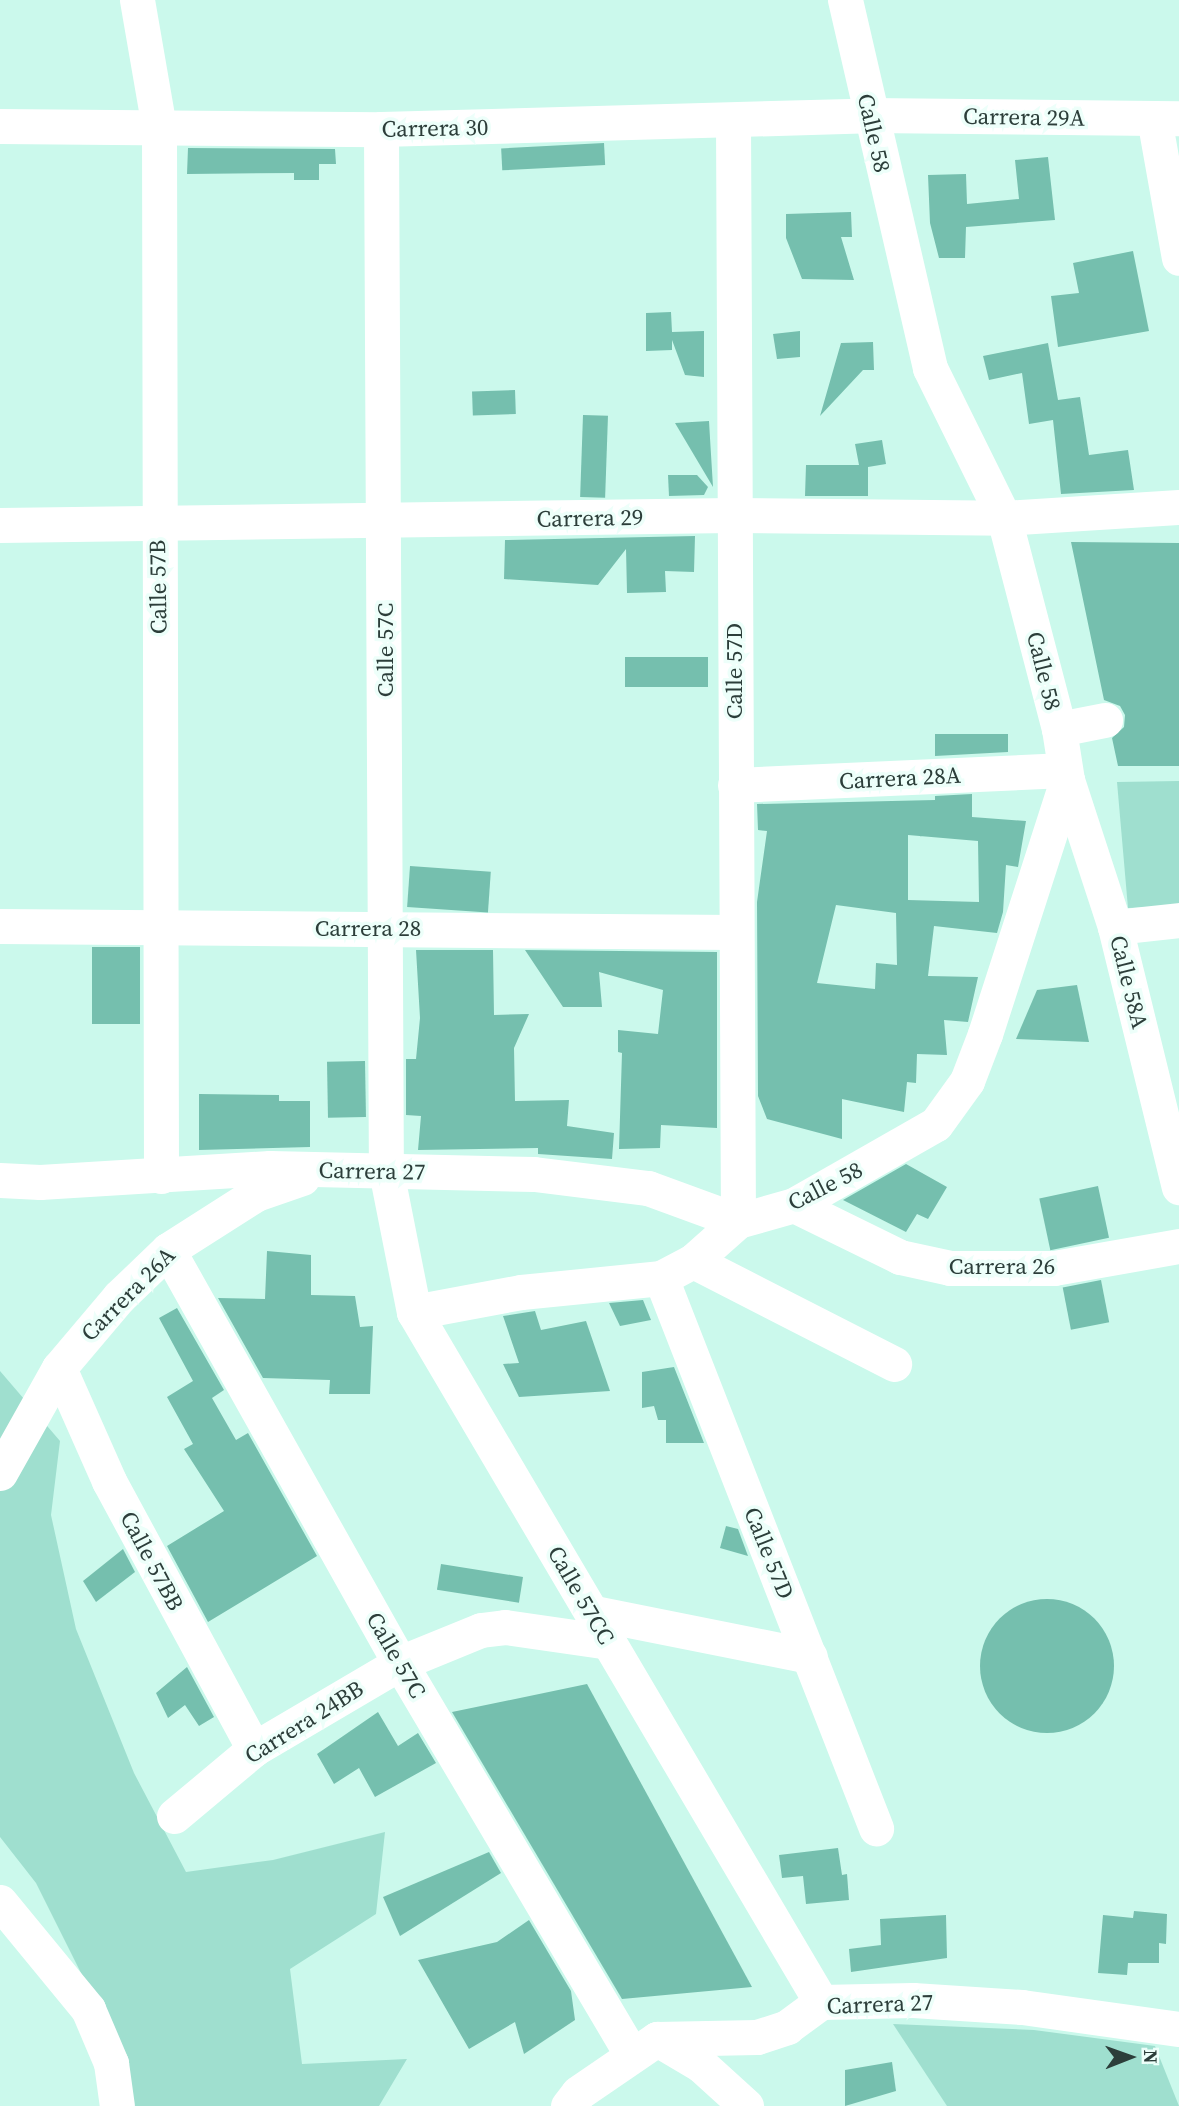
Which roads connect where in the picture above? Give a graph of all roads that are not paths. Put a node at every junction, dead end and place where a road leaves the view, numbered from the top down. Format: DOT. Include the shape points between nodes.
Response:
graph roads {
  1 [pos="137,0"];
  2 [pos="850,1"];
  3 [pos="869,115"];
  4 [pos="1167,118"];
  5 [pos="733,121"];
  6 [pos="0,126"];
  7 [pos="159,128"];
  8 [pos="381,129"];
  9 [pos="1179,258"];
  10 [pos="1179,507"];
  11 [pos="732,515"];
  12 [pos="1004,518"];
  13 [pos="158,521"];
  14 [pos="385,521"];
  15 [pos="0,525"];
  16 [pos="1105,720"];
  17 [pos="1059,729"];
  18 [pos="1066,775"];
  19 [pos="735,785"];
  20 [pos="1179,920"];
  21 [pos="0,926"];
  22 [pos="161,927"];
  23 [pos="1115,927"];
  24 [pos="385,928"];
  25 [pos="736,932"];
  26 [pos="369,1172"];
  27 [pos="161,1175"];
  28 [pos="0,1180"];
  29 [pos="1179,1187"];
  30 [pos="794,1205"];
  31 [pos="738,1221"];
  32 [pos="1179,1245"];
  33 [pos="168,1250"];
  34 [pos="693,1261"];
  35 [pos="661,1278"];
  36 [pos="414,1312"];
  37 [pos="894,1364"];
  38 [pos="59,1368"];
  39 [pos="0,1473"];
  40 [pos="602,1627"];
  41 [pos="810,1656"];
  42 [pos="400,1663"];
  43 [pos="254,1749"];
  44 [pos="174,1816"];
  45 [pos="877,1828"];
  46 [pos="0,1902"];
  47 [pos="821,2001"];
  48 [pos="1179,2029"];
  49 [pos="644,2047"];
  50 [pos="117,2106"];
  51 [pos="568,2106"];
  52 [pos="746,2106"];
  1 -- 7 [label="street, Calle 57B"];
  2 -- 3 [label="street, Calle 58"];
  3 -- 4 [label="street, Carrera 29A"];
  3 -- 5 [label="street, Carrera 30"];
  3 -- 12 [label="street, Calle 58" via="930,368"];
  4 -- 9 [label="street"];
  5 -- 8 [label="street, Carrera 30"];
  5 -- 11 [label="street, Calle 57D"];
  6 -- 7 [label="street, Carrera 30"];
  7 -- 8 [label="street, Carrera 30"];
  7 -- 13 [label="street, Calle 57B"];
  8 -- 14 [label="street, Calle 57C"];
  10 -- 12 [label="street, Carrera 29"];
  11 -- 12 [label="street, Carrera 29"];
  11 -- 14 [label="street, Carrera 29"];
  11 -- 19 [label="street, Calle 57D"];
  12 -- 17 [label="street, Calle 58"];
  13 -- 14 [label="street, Carrera 29"];
  13 -- 15 [label="street, Carrera 29"];
  13 -- 22 [label="street, Calle 57B"];
  14 -- 24 [label="street, Calle 57C"];
  16 -- 17 [label="street"];
  17 -- 18 [label="street, Calle 58"];
  18 -- 19 [label="street, Carrera 28A"];
  18 -- 23 [label="street, Calle 58A"];
  18 -- 30 [label="street, Calle 58" via="967,1081 936,1124"];
  19 -- 25 [label="street, Calle 57D"];
  20 -- 23 [label="street"];
  21 -- 22 [label="street, Carrera 28"];
  22 -- 24 [label="street, Carrera 28"];
  22 -- 27 [label="street, Calle 57B"];
  23 -- 29 [label="street, Calle 58A"];
  24 -- 25 [label="street, Carrera 28"];
  24 -- 26 [label="street, Calle 57C"];
  25 -- 31 [label="street, Calle 57D"];
  26 -- 27 [label="street, Carrera 27" via="270,1168"];
  26 -- 31 [label="street, Carrera 27" via="534,1174 648,1188"];
  26 -- 33 [label="street, Carrera 26A" via="297,1179 256,1194"];
  26 -- 36 [label="street, Calle 57CC"];
  27 -- 28 [label="street, Carrera 27"];
  30 -- 31 [label="street, Calle 58"];
  30 -- 32 [label="street, Carrera 26" via="900,1257 950,1268 1054,1268"];
  31 -- 34 [label="street"];
  33 -- 38 [label="street, Carrera 26A" via="119,1297"];
  33 -- 42 [label="street, Calle 57C"];
  34 -- 35 [label="street"];
  34 -- 37 [label="street"];
  35 -- 36 [label="street" via="521,1293"];
  35 -- 41 [label="street, Calle 57D"];
  36 -- 40 [label="street, Calle 57CC"];
  38 -- 39 [label="street, Carrera 26A"];
  38 -- 43 [label="street, Calle 57BB" via="109,1481"];
  40 -- 41 [label="street, Carrera 24BB"];
  40 -- 42 [label="street, Carrera 24BB" via="481,1630"];
  40 -- 47 [label="street, Calle 57CC"];
  41 -- 45 [label="street, Calle 57D"];
  42 -- 43 [label="street, Carrera 24BB"];
  42 -- 49 [label="street, Calle 57C"];
  43 -- 44 [label="street, Carrera 24BB"];
  46 -- 50 [label="street" via="89,2009 111,2063"];
  47 -- 48 [label="street, Carrera 27" via="912,2000 1023,2007"];
  47 -- 49 [label="street, Carrera 27" via="787,2027 758,2037"];
  49 -- 51 [label="street" via="578,2093"];
  49 -- 52 [label="street" via="701,2065"];
}
